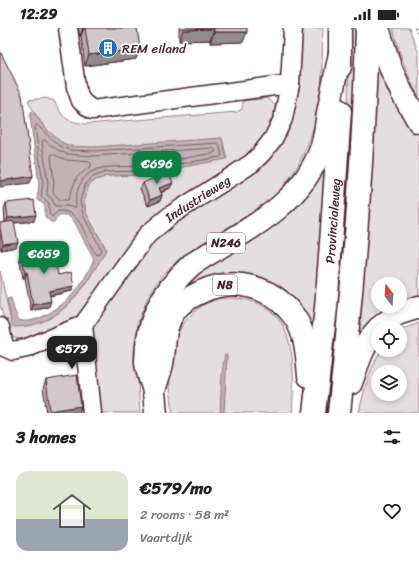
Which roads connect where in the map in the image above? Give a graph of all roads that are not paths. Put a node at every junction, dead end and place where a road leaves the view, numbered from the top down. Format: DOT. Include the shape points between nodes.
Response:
graph roads {
  1 [pos="68,28"];
  2 [pos="293,28"];
  3 [pos="340,28"];
  4 [pos="367,28"];
  5 [pos="378,28"];
  6 [pos="340,53"];
  7 [pos="290,84"];
  8 [pos="419,122"];
  9 [pos="419,307"];
  10 [pos="88,318"];
  11 [pos="388,321"];
  12 [pos="0,327"];
  13 [pos="371,337"];
  14 [pos="154,390"];
  15 [pos="92,413"];
  16 [pos="156,413"];
  17 [pos="313,413"];
  18 [pos="340,413"];
  1 -- 7 [label="street" via="76,87 81,101 92,110"];
  2 -- 7 [label="street, Industrieweg"];
  3 -- 6 [label="main road, Provincialeweg / N246"];
  4 -- 18 [label="main road, Provincialeweg" via="358,206"];
  5 -- 8 [label="main road" via="396,81"];
  6 -- 14 [label="main road, N246" via="321,149 300,186 269,216 191,265 163,296 149,327 146,363"];
  6 -- 17 [label="main road, Provincialeweg / N246" via="336,182 326,308"];
  7 -- 10 [label="street, Industrieweg" via="283,119 273,139 262,153 252,163 171,215 147,235"];
  9 -- 11 [label="main road" via="397,314"];
  10 -- 12 [label="street" via="27,348 13,352 4,347"];
  10 -- 15 [label="street"];
  13 -- 18 [label="main road" via="361,354"];
  14 -- 16 [label="main road, N8"];
  14 -- 17 [label="main road, N8" via="162,364 166,330 178,307 189,297 210,287 230,284 250,286 280,301 294,316 301,329 306,347"];
}
